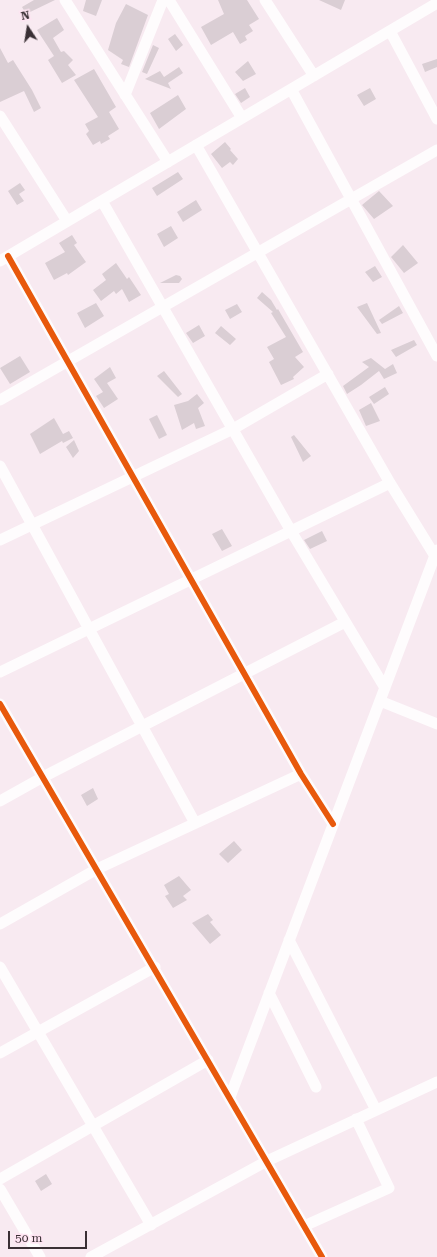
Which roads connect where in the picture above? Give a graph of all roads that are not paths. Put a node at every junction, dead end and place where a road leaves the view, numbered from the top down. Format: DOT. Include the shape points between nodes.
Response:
graph roads {
  1 [pos="65,0"];
  2 [pos="163,0"];
  3 [pos="169,0"];
  4 [pos="265,0"];
  5 [pos="437,3"];
  6 [pos="390,31"];
  7 [pos="314,76"];
  8 [pos="291,89"];
  9 [pos="125,95"];
  10 [pos="0,116"];
  11 [pos="242,118"];
  12 [pos="437,119"];
  13 [pos="196,145"];
  14 [pos="437,150"];
  15 [pos="168,162"];
  16 [pos="351,199"];
  17 [pos="102,201"];
  18 [pos="67,221"];
  19 [pos="258,252"];
  20 [pos="4,258"];
  21 [pos="162,307"];
  22 [pos="437,356"];
  23 [pos="68,361"];
  24 [pos="328,374"];
  25 [pos="0,400"];
  26 [pos="233,429"];
  27 [pos="0,466"];
  28 [pos="133,476"];
  29 [pos="390,483"];
  30 [pos="32,525"];
  31 [pos="291,531"];
  32 [pos="0,540"];
  33 [pos="436,553"];
  34 [pos="191,579"];
  35 [pos="345,622"];
  36 [pos="88,629"];
  37 [pos="0,672"];
  38 [pos="244,674"];
  39 [pos="385,688"];
  40 [pos="380,701"];
  41 [pos="0,704"];
  42 [pos="437,724"];
  43 [pos="142,726"];
  44 [pos="301,774"];
  45 [pos="43,777"];
  46 [pos="0,802"];
  47 [pos="195,823"];
  48 [pos="333,824"];
  49 [pos="97,869"];
  50 [pos="0,924"];
  51 [pos="289,940"];
  52 [pos="0,967"];
  53 [pos="154,967"];
  54 [pos="269,993"];
  55 [pos="38,1032"];
  56 [pos="0,1054"];
  57 [pos="208,1060"];
  58 [pos="437,1082"];
  59 [pos="316,1087"];
  60 [pos="230,1097"];
  61 [pos="376,1110"];
  62 [pos="356,1119"];
  63 [pos="93,1126"];
  64 [pos="267,1161"];
  65 [pos="0,1179"];
  66 [pos="0,1189"];
  67 [pos="150,1225"];
  68 [pos="304,1226"];
  69 [pos="40,1257"];
  70 [pos="91,1257"];
  71 [pos="322,1257"];
  1 -- 9 [label="street"];
  2 -- 9 [label="street"];
  3 -- 11 [label="street"];
  4 -- 7 [label="street"];
  5 -- 6 [label="street"];
  6 -- 7 [label="street"];
  6 -- 12 [label="street"];
  7 -- 8 [label="street"];
  8 -- 11 [label="street"];
  8 -- 16 [label="street"];
  9 -- 15 [label="street"];
  10 -- 18 [label="street"];
  11 -- 13 [label="street"];
  13 -- 15 [label="street"];
  13 -- 19 [label="street"];
  14 -- 16 [label="street"];
  15 -- 17 [label="street"];
  16 -- 19 [label="street"];
  16 -- 22 [label="street"];
  17 -- 18 [label="street"];
  17 -- 21 [label="street"];
  18 -- 20 [label="street"];
  19 -- 21 [label="street"];
  19 -- 24 [label="street"];
  20 -- 23 [label="street"];
  21 -- 23 [label="street"];
  21 -- 26 [label="street"];
  23 -- 25 [label="street"];
  23 -- 28 [label="street"];
  24 -- 26 [label="street"];
  24 -- 29 [label="street"];
  26 -- 28 [label="street"];
  26 -- 31 [label="street"];
  27 -- 30 [label="street"];
  28 -- 30 [label="street"];
  28 -- 34 [label="street"];
  29 -- 31 [label="street"];
  29 -- 33 [label="street"];
  30 -- 32 [label="street"];
  30 -- 36 [label="street"];
  31 -- 34 [label="street"];
  31 -- 35 [label="street"];
  33 -- 39 [label="street"];
  34 -- 36 [label="street"];
  34 -- 38 [label="street"];
  35 -- 38 [label="street"];
  35 -- 39 [label="street"];
  36 -- 37 [label="street"];
  36 -- 43 [label="street"];
  38 -- 43 [label="street"];
  38 -- 44 [label="street"];
  39 -- 40 [label="street"];
  40 -- 42 [label="street"];
  40 -- 48 [label="street"];
  41 -- 45 [label="street"];
  43 -- 45 [label="street"];
  43 -- 47 [label="street"];
  44 -- 47 [label="street"];
  44 -- 48 [label="street"];
  45 -- 46 [label="street"];
  45 -- 49 [label="street"];
  47 -- 49 [label="street"];
  48 -- 51 [label="street"];
  49 -- 50 [label="street"];
  49 -- 53 [label="street"];
  51 -- 54 [label="street"];
  51 -- 61 [label="street"];
  52 -- 55 [label="street"];
  53 -- 55 [label="street"];
  53 -- 57 [label="street"];
  54 -- 59 [label="street"];
  54 -- 60 [label="street"];
  55 -- 56 [label="street"];
  55 -- 63 [label="street"];
  57 -- 60 [label="street"];
  57 -- 63 [label="street"];
  58 -- 61 [label="street"];
  60 -- 64 [label="street"];
  61 -- 62 [label="street"];
  62 -- 64 [label="street"];
  62 -- 68 [label="street" via="389,1188"];
  63 -- 65 [label="street"];
  63 -- 67 [label="street"];
  64 -- 67 [label="street"];
  64 -- 68 [label="street"];
  66 -- 69 [label="street"];
  67 -- 70 [label="street"];
  68 -- 71 [label="street"];
}
